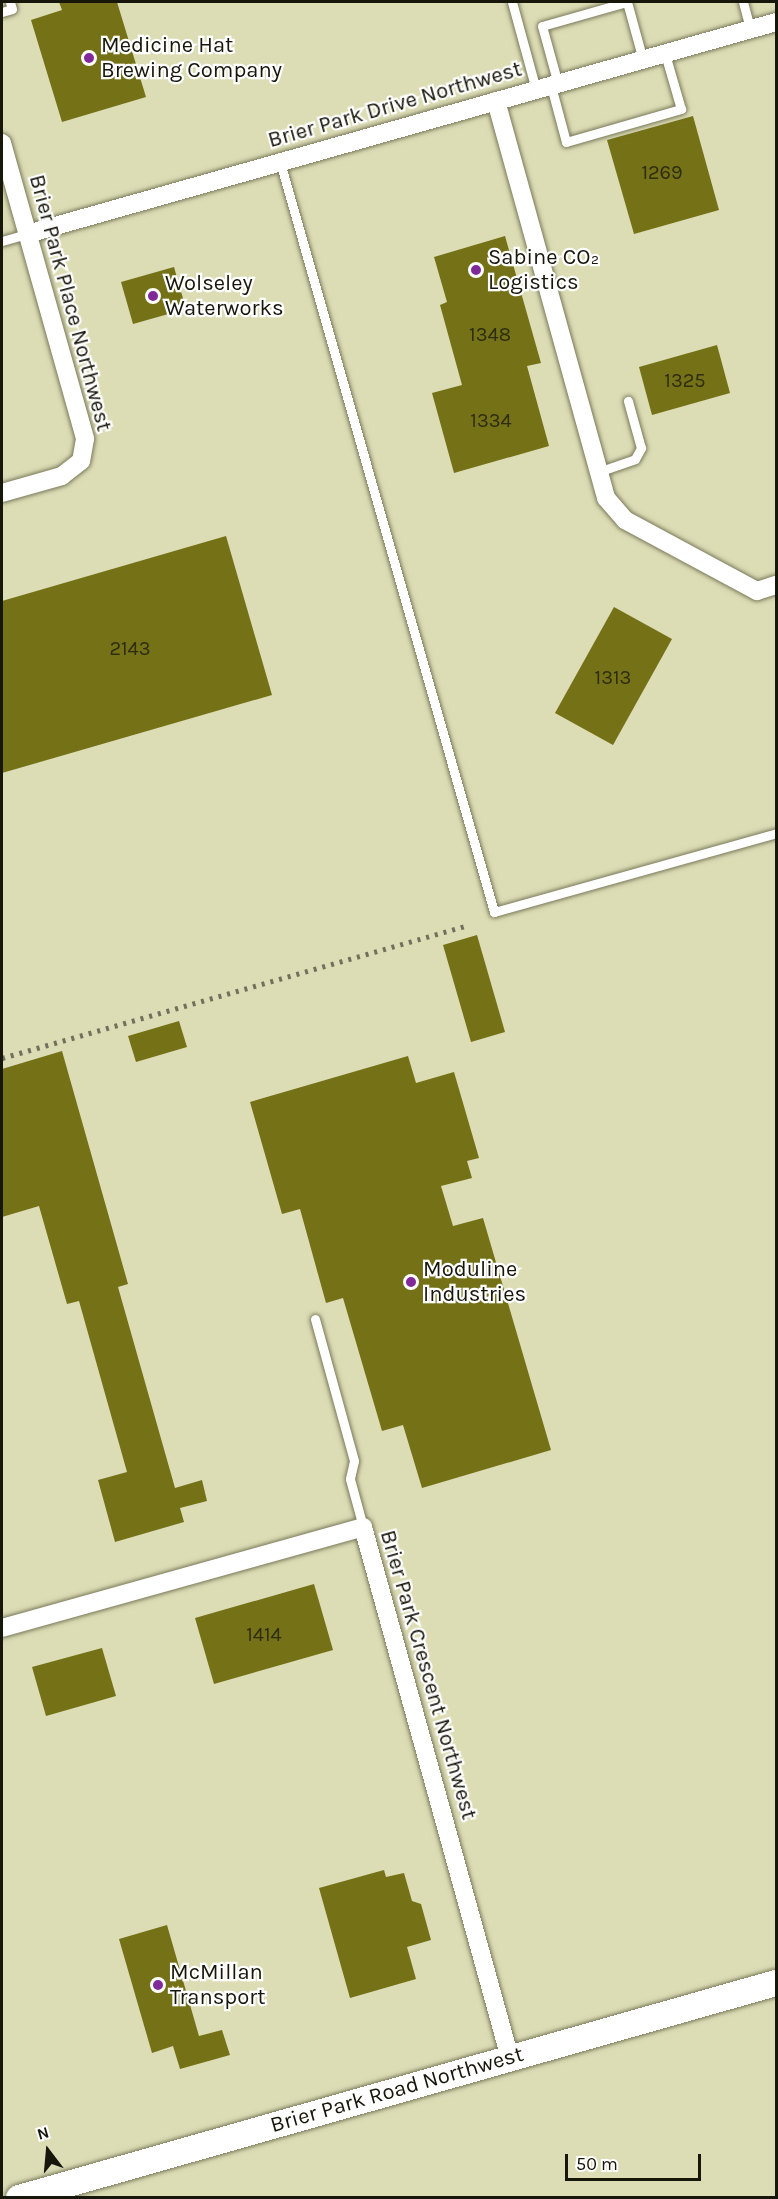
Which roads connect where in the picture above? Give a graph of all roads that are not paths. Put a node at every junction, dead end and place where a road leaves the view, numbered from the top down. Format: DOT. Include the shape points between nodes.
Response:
graph roads {
  1 [pos="10,2"];
  2 [pos="512,2"];
  3 [pos="742,2"];
  4 [pos="2,12"];
  5 [pos="777,22"];
  6 [pos="750,30"];
  7 [pos="665,54"];
  8 [pos="644,60"];
  9 [pos="549,87"];
  10 [pos="496,101"];
  11 [pos="2,143"];
  12 [pos="280,162"];
  13 [pos="27,234"];
  14 [pos="2,241"];
  15 [pos="628,401"];
  16 [pos="598,472"];
  17 [pos="2,493"];
  18 [pos="777,585"];
  19 [pos="777,833"];
  20 [pos="315,1319"];
  21 [pos="363,1527"];
  22 [pos="2,1628"];
  23 [pos="777,1983"];
  24 [pos="510,2058"];
  25 [pos="18,2198"];
  1 -- 4 [label="lane" via="12,9"];
  2 -- 9 [label="lane"];
  3 -- 6 [label="lane"];
  5 -- 6 [label="street, Brier Park Drive Northwest"];
  6 -- 7 [label="street, Brier Park Drive Northwest"];
  7 -- 8 [label="street, Brier Park Drive Northwest"];
  7 -- 9 [label="lane" via="681,109 658,116 566,142"];
  8 -- 9 [label="street, Brier Park Drive Northwest"];
  8 -- 9 [label="lane" via="627,2 542,26"];
  9 -- 10 [label="street, Brier Park Drive Northwest"];
  10 -- 12 [label="street, Brier Park Drive Northwest"];
  10 -- 16 [label="street"];
  11 -- 13 [label="street, Brier Park Place Northwest"];
  12 -- 13 [label="street, Brier Park Drive Northwest"];
  12 -- 19 [label="lane" via="494,912"];
  13 -- 14 [label="lane"];
  13 -- 17 [label="street, Brier Park Place Northwest" via="85,439 81,461 62,476"];
  15 -- 16 [label="lane" via="641,448 635,459"];
  16 -- 18 [label="street" via="606,498 625,520 757,591"];
  20 -- 21 [label="lane" via="354,1461 350,1479"];
  21 -- 22 [label="street, Brier Park Crescent Northwest"];
  21 -- 24 [label="street, Brier Park Crescent Northwest"];
  23 -- 24 [label="street, Brier Park Road Northwest"];
  24 -- 25 [label="street, Brier Park Road Northwest"];
}
